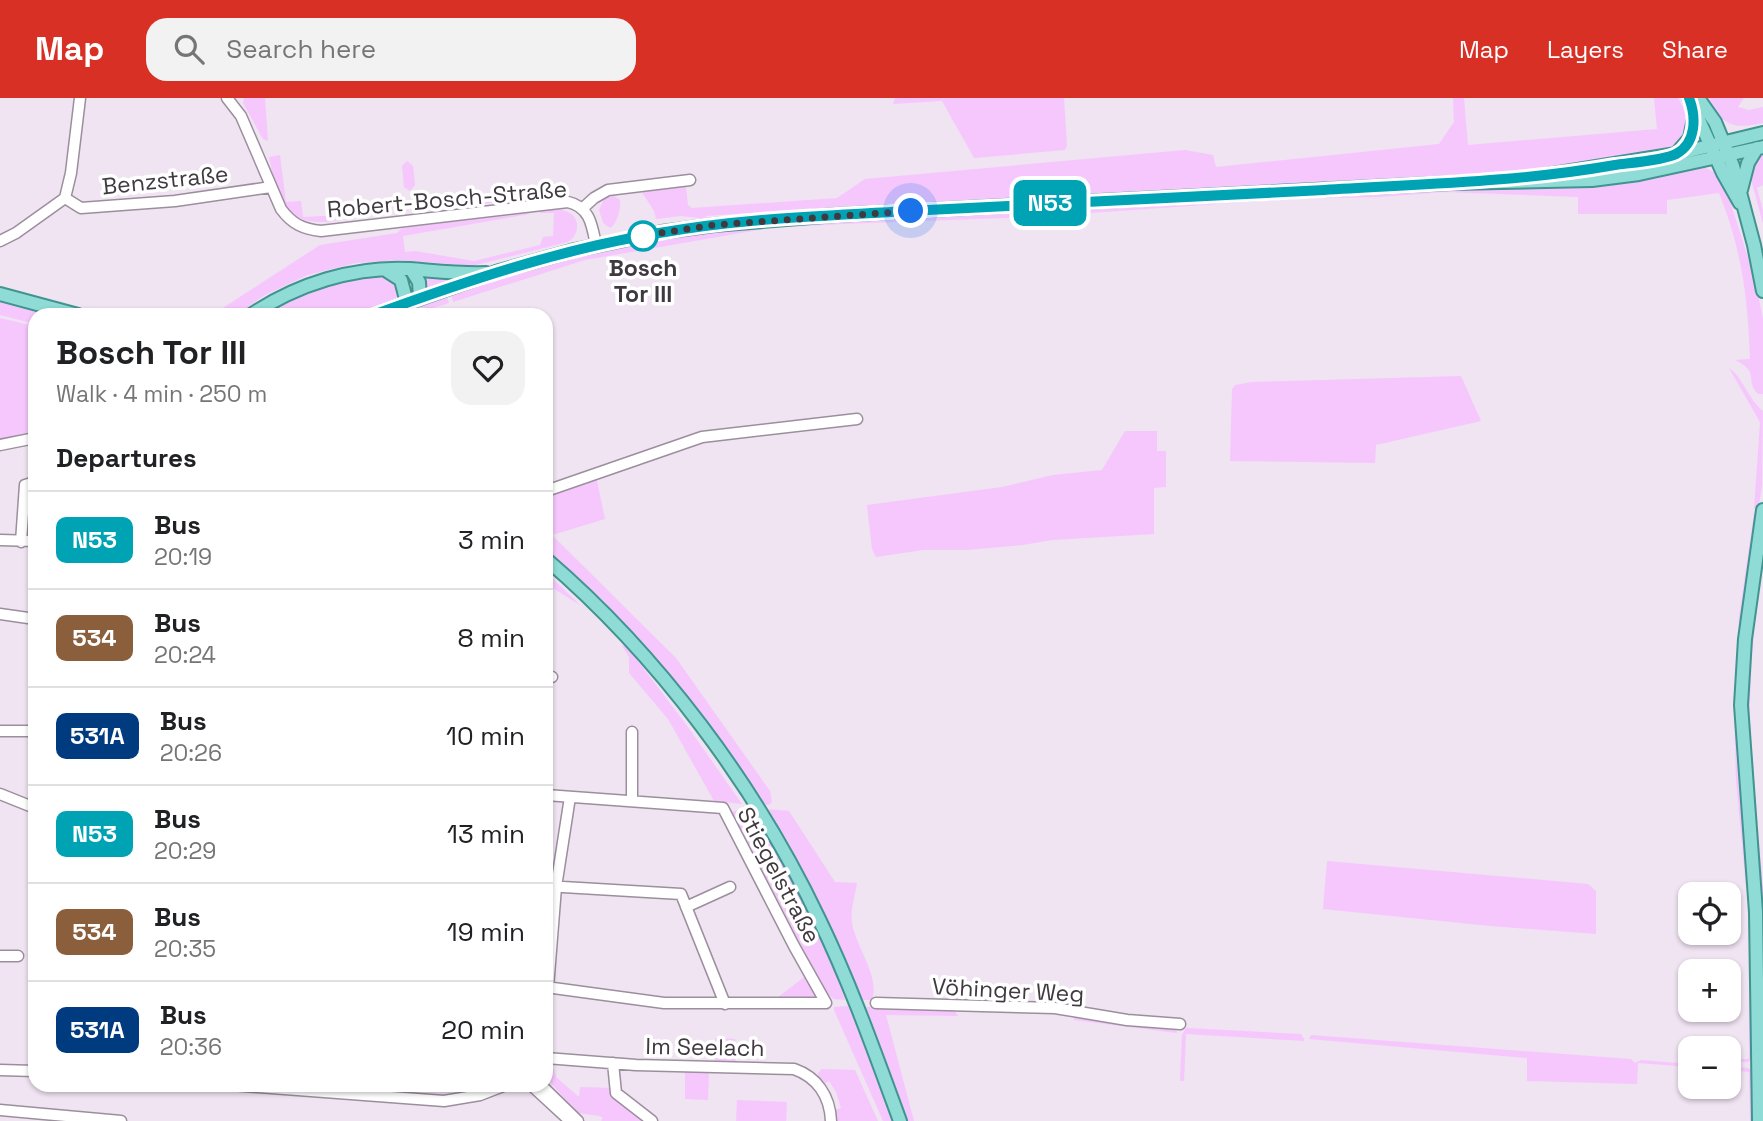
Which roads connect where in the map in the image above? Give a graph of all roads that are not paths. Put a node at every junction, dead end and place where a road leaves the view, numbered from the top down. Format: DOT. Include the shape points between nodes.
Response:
graph roads {
  1 [pos="80,98"];
  2 [pos="1689,98"];
  3 [pos="1698,98"];
  4 [pos="232,100"];
  5 [pos="1695,114"];
  6 [pos="1715,122"];
  7 [pos="1759,134"];
  8 [pos="1760,148"];
  9 [pos="1720,150"];
  10 [pos="1676,153"];
  11 [pos="690,180"];
  12 [pos="1488,182"];
  13 [pos="271,187"];
  14 [pos="1741,192"];
  15 [pos="65,198"];
  16 [pos="1743,206"];
  17 [pos="583,208"];
  18 [pos="0,241"];
  19 [pos="596,245"];
  20 [pos="411,270"];
  21 [pos="386,271"];
  22 [pos="496,272"];
  23 [pos="1763,291"];
  24 [pos="0,294"];
  25 [pos="414,300"];
  26 [pos="52,308"];
  27 [pos="263,308"];
  28 [pos="392,308"];
  29 [pos="857,419"];
  30 [pos="28,439"];
  31 [pos="0,445"];
  32 [pos="28,484"];
  33 [pos="553,489"];
  34 [pos="1763,510"];
  35 [pos="0,540"];
  36 [pos="21,542"];
  37 [pos="28,542"];
  38 [pos="553,565"];
  39 [pos="0,614"];
  40 [pos="28,618"];
  41 [pos="0,731"];
  42 [pos="28,731"];
  43 [pos="632,732"];
  44 [pos="0,794"];
  45 [pos="553,796"];
  46 [pos="570,797"];
  47 [pos="632,800"];
  48 [pos="28,804"];
  49 [pos="553,877"];
  50 [pos="553,886"];
  51 [pos="730,887"];
  52 [pos="686,907"];
  53 [pos="0,956"];
  54 [pos="18,956"];
  55 [pos="553,989"];
  56 [pos="876,1003"];
  57 [pos="725,1004"];
  58 [pos="1180,1024"];
  59 [pos="553,1059"];
  60 [pos="613,1063"];
  61 [pos="0,1070"];
  62 [pos="28,1071"];
  63 [pos="334,1092"];
  64 [pos="487,1092"];
  65 [pos="539,1092"];
  66 [pos="548,1092"];
  67 [pos="0,1110"];
  68 [pos="121,1121"];
  69 [pos="570,1121"];
  70 [pos="578,1121"];
  71 [pos="652,1121"];
  72 [pos="831,1121"];
  73 [pos="900,1121"];
  74 [pos="1759,1121"];
  1 -- 15 [label="street"];
  2 -- 5 [label="main road"];
  3 -- 6 [label="main road"];
  4 -- 13 [label="street, Robert-Bosch-Straße"];
  5 -- 9 [label="main road"];
  5 -- 10 [label="main road" via="1690,138"];
  6 -- 7 [label="main road" via="1731,131"];
  6 -- 9 [label="main road"];
  7 -- 9 [label="main road"];
  8 -- 9 [label="main road"];
  8 -- 14 [label="main road" via="1748,163"];
  9 -- 10 [label="main road"];
  9 -- 12 [label="main road" via="1639,174 1555,183"];
  9 -- 14 [label="main road"];
  9 -- 16 [label="main road"];
  10 -- 12 [label="main road"];
  11 -- 17 [label="street" via="608,190"];
  12 -- 19 [label="main road" via="836,215 711,226"];
  13 -- 15 [label="street, Benzstraße" via="81,208"];
  13 -- 17 [label="street, Robert-Bosch-Straße" via="289,220 321,231 568,202"];
  14 -- 16 [label="main road"];
  15 -- 18 [label="street"];
  16 -- 23 [label="main road"];
  17 -- 19 [label="street, Robert-Bosch-Straße"];
  19 -- 22 [label="main road"];
  20 -- 21 [label="main road"];
  20 -- 22 [label="main road"];
  20 -- 25 [label="main road" via="419,282"];
  21 -- 25 [label="main road" via="401,280"];
  21 -- 27 [label="main road" via="315,283"];
  22 -- 25 [label="main road"];
  24 -- 26 [label="main road"];
  25 -- 28 [label="main road"];
  29 -- 33 [label="street" via="702,437"];
  30 -- 31 [label="street"];
  32 -- 36 [label="street"];
  34 -- 74 [label="main road" via="1741,695 1755,890"];
  35 -- 36 [label="street"];
  36 -- 37 [label="street"];
  38 -- 73 [label="main road" via="599,608 672,689 750,794 807,894 850,989"];
  39 -- 40 [label="street"];
  41 -- 42 [label="street"];
  43 -- 47 [label="street"];
  44 -- 48 [label="street"];
  45 -- 46 [label="street, Stiegelstraße"];
  46 -- 47 [label="street, Stiegelstraße"];
  46 -- 49 [label="street"];
  47 -- 57 [label="street, Stiegelstraße" via="723,808 826,1003"];
  50 -- 52 [label="street" via="681,894"];
  51 -- 52 [label="street"];
  52 -- 57 [label="street"];
  53 -- 54 [label="street"];
  55 -- 57 [label="street" via="664,1003"];
  56 -- 58 [label="street, Vöhinger Weg" via="1055,1008"];
  59 -- 60 [label="street, Im Seelach"];
  60 -- 71 [label="street" via="616,1093"];
  60 -- 72 [label="street, Im Seelach" via="794,1069 820,1086"];
  61 -- 62 [label="street"];
  63 -- 64 [label="street" via="444,1101"];
  65 -- 69 [label="street"];
  66 -- 70 [label="street"];
  67 -- 68 [label="street"];
}
